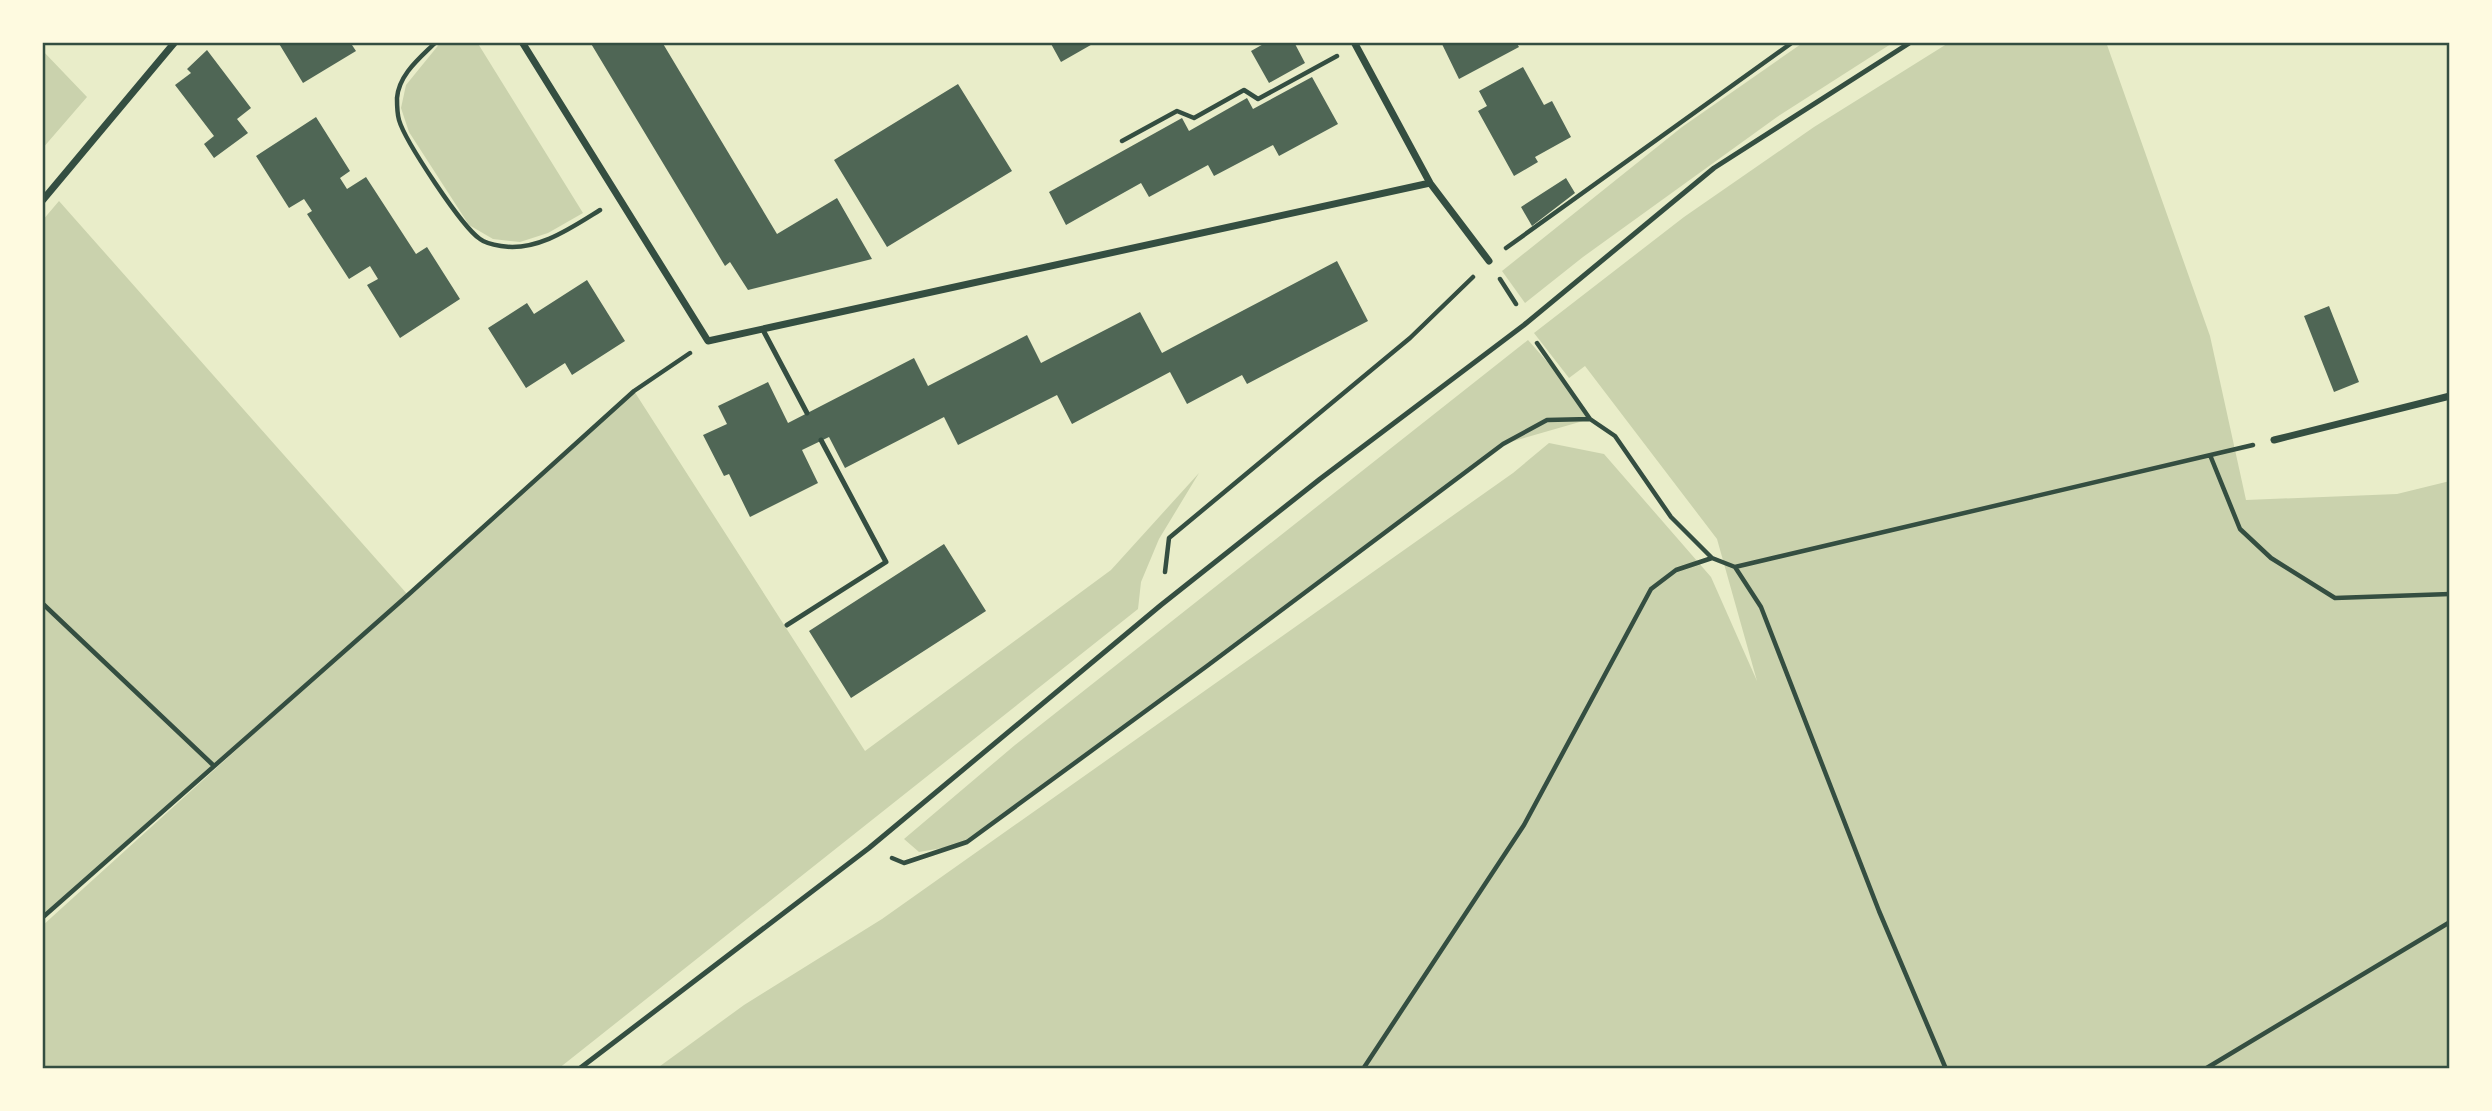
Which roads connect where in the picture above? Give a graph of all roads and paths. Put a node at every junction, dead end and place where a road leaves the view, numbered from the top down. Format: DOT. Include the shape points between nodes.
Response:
graph roads {
  1 [pos="175,42"];
  2 [pos="436,42"];
  3 [pos="522,42"];
  4 [pos="1793,42"];
  5 [pos="1911,42"];
  6 [pos="1355,44"];
  7 [pos="1122,141"];
  8 [pos="1430,183"];
  9 [pos="619,198"];
  10 [pos="42,201"];
  11 [pos="1489,261"];
  12 [pos="1524,325"];
  13 [pos="763,330"];
  14 [pos="708,341"];
  15 [pos="2450,396"];
  16 [pos="807,413"];
  17 [pos="1590,419"];
  18 [pos="821,440"];
  19 [pos="2274,440"];
  20 [pos="2210,455"];
  21 [pos="1712,558"];
  22 [pos="1735,567"];
  23 [pos="2450,594"];
  24 [pos="42,603"];
  25 [pos="1161,605"];
  26 [pos="787,625"];
  27 [pos="213,765"];
  28 [pos="869,848"];
  29 [pos="42,918"];
  30 [pos="2450,922"];
  31 [pos="579,1069"];
  32 [pos="1363,1069"];
  33 [pos="1946,1069"];
  34 [pos="2205,1069"];
  1 -- 10 [label="street"];
  2 -- 9 [label="path" via="405,75 397,97 399,121 459,219 481,240 523,247 540,242"];
  3 -- 9 [label="street"];
  4 -- 11 [label="path"];
  5 -- 12 [label="lane" via="1714,169"];
  6 -- 7 [label="path" via="1258,99 1244,90 1195,118 1177,111"];
  6 -- 8 [label="street"];
  8 -- 11 [label="street"];
  8 -- 13 [label="street"];
  9 -- 14 [label="street"];
  11 -- 25 [label="path" via="1410,338 1169,538"];
  12 -- 17 [label="path"];
  12 -- 25 [label="lane"];
  13 -- 14 [label="street"];
  13 -- 16 [label="lane"];
  14 -- 27 [label="path" via="634,391"];
  15 -- 19 [label="street"];
  17 -- 21 [label="path" via="1615,436 1671,517"];
  17 -- 28 [label="path" via="1547,420 1503,444 967,842 904,863"];
  18 -- 26 [label="lane" via="886,562"];
  19 -- 20 [label="path"];
  20 -- 22 [label="path"];
  20 -- 23 [label="path" via="2240,529 2271,558 2335,598"];
  21 -- 22 [label="path"];
  21 -- 32 [label="path" via="1676,570 1651,589 1524,825"];
  22 -- 33 [label="path" via="1761,607"];
  24 -- 27 [label="path"];
  25 -- 28 [label="lane"];
  27 -- 29 [label="path"];
  28 -- 31 [label="lane"];
  30 -- 34 [label="path"];
}
